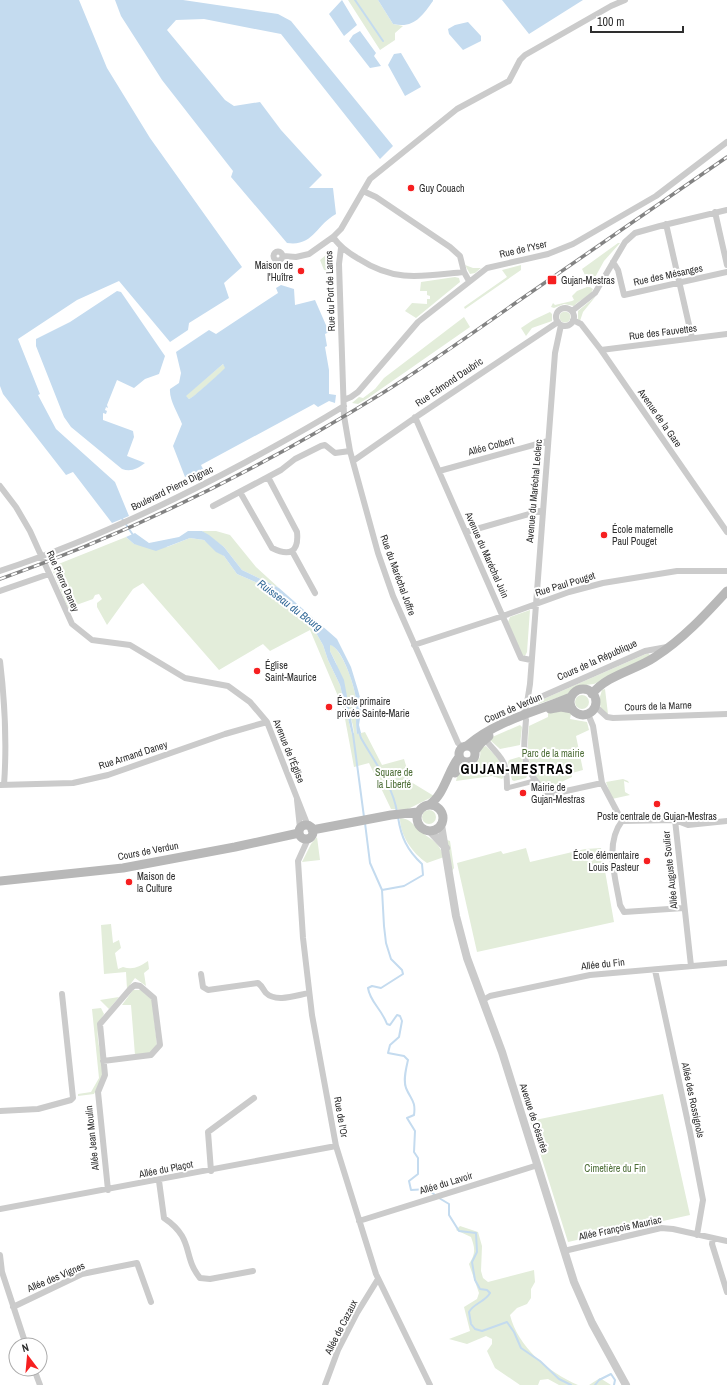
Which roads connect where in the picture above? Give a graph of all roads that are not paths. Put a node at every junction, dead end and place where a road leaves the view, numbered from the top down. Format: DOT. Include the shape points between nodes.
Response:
graph roads {
  1 [pos="625,0"];
  2 [pos="727,142"];
  3 [pos="363,191"];
  4 [pos="727,210"];
  5 [pos="715,212"];
  6 [pos="666,224"];
  7 [pos="333,237"];
  8 [pos="341,248"];
  9 [pos="283,256"];
  10 [pos="613,262"];
  11 [pos="727,265"];
  12 [pos="464,272"];
  13 [pos="727,272"];
  14 [pos="469,281"];
  15 [pos="679,283"];
  16 [pos="572,311"];
  17 [pos="573,320"];
  18 [pos="559,323"];
  19 [pos="727,334"];
  20 [pos="692,338"];
  21 [pos="601,350"];
  22 [pos="344,403"];
  23 [pos="415,417"];
  24 [pos="548,441"];
  25 [pos="350,451"];
  26 [pos="353,461"];
  27 [pos="439,471"];
  28 [pos="268,477"];
  29 [pos="0,486"];
  30 [pos="240,492"];
  31 [pos="214,506"];
  32 [pos="543,510"];
  33 [pos="466,532"];
  34 [pos="727,532"];
  35 [pos="292,551"];
  36 [pos="42,557"];
  37 [pos="0,571"];
  38 [pos="727,571"];
  39 [pos="49,574"];
  40 [pos="0,591"];
  41 [pos="727,591"];
  42 [pos="315,593"];
  43 [pos="535,604"];
  44 [pos="503,616"];
  45 [pos="414,645"];
  46 [pos="671,646"];
  47 [pos="531,660"];
  48 [pos="0,662"];
  49 [pos="222,684"];
  50 [pos="592,694"];
  51 [pos="571,696"];
  52 [pos="531,702"];
  53 [pos="595,706"];
  54 [pos="572,709"];
  55 [pos="588,714"];
  56 [pos="727,714"];
  57 [pos="525,717"];
  58 [pos="267,722"];
  59 [pos="484,739"];
  60 [pos="468,748"];
  61 [pos="462,760"];
  62 [pos="534,781"];
  63 [pos="602,783"];
  64 [pos="2,785"];
  65 [pos="507,788"];
  66 [pos="429,805"];
  67 [pos="440,810"];
  68 [pos="418,816"];
  69 [pos="675,820"];
  70 [pos="622,821"];
  71 [pos="727,821"];
  72 [pos="441,824"];
  73 [pos="305,829"];
  74 [pos="430,831"];
  75 [pos="308,839"];
  76 [pos="446,848"];
  77 [pos="0,881"];
  78 [pos="684,908"];
  79 [pos="727,963"];
  80 [pos="691,966"];
  81 [pos="655,970"];
  82 [pos="201,974"];
  83 [pos="309,993"];
  84 [pos="62,994"];
  85 [pos="483,1000"];
  86 [pos="103,1061"];
  87 [pos="254,1098"];
  88 [pos="0,1111"];
  89 [pos="336,1146"];
  90 [pos="538,1165"];
  91 [pos="211,1171"];
  92 [pos="159,1181"];
  93 [pos="108,1190"];
  94 [pos="0,1209"];
  95 [pos="359,1221"];
  96 [pos="697,1234"];
  97 [pos="713,1238"];
  98 [pos="727,1241"];
  99 [pos="564,1251"];
  100 [pos="0,1254"];
  101 [pos="252,1271"];
  102 [pos="378,1279"];
  103 [pos="727,1292"];
  104 [pos="151,1302"];
  105 [pos="13,1307"];
  106 [pos="23,1337"];
  107 [pos="325,1385"];
  108 [pos="430,1385"];
  109 [pos="626,1385"];
  1 -- 3 [label="street, Rue du Port de Larros" via="525,55 508,81 457,109 421,136 370,179"];
  2 -- 14 [label="street, Rue de l'Yser" via="656,196 572,244 548,254 487,268"];
  3 -- 7 [label="street, Rue du Port de Larros" via="341,229"];
  3 -- 12 [label="street" via="376,197 460,256"];
  4 -- 5 [label="street, Rue Edmond Daubric"];
  5 -- 6 [label="street, Rue Edmond Daubric"];
  5 -- 11 [label="street"];
  6 -- 10 [label="street, Rue Edmond Daubric" via="635,233 625,242"];
  6 -- 15 [label="street"];
  7 -- 8 [label="street, Rue du Port de Larros"];
  7 -- 9 [label="street" via="309,254"];
  8 -- 12 [label="street" via="369,266 394,275 421,277"];
  8 -- 22 [label="street, Rue du Port de Larros" via="338,264"];
  10 -- 15 [label="street, Rue des Mésanges" via="618,270 624,295"];
  10 -- 16 [label="street, Rue Edmond Daubric" via="595,293"];
  12 -- 14 [label="street"];
  13 -- 15 [label="street, Rue des Mésanges"];
  14 -- 22 [label="street, Rue de l'Yser" via="418,322 358,392"];
  15 -- 20 [label="street"];
  16 -- 17 [label="street"];
  16 -- 18 [label="street, Rue Edmond Daubric" via="565,308 559,310 556,317"];
  17 -- 18 [label="street, Rue Edmond Daubric" via="567,325"];
  17 -- 21 [label="street, Avenue de la Gare" via="581,324"];
  18 -- 23 [label="street, Rue Edmond Daubric"];
  18 -- 24 [label="street, Avenue du Maréchal Leclerc"];
  19 -- 20 [label="street, Rue des Fauvettes"];
  20 -- 21 [label="street, Rue des Fauvettes"];
  21 -- 34 [label="street, Avenue de la Gare"];
  22 -- 25 [label="street, Rue du Maréchal Joffre"];
  22 -- 36 [label="street, Boulevard Pierre Dignac" via="309,428 212,480 131,519"];
  23 -- 26 [label="street, Rue Edmond Daubric"];
  23 -- 27 [label="street, Avenue du Maréchal Juin"];
  24 -- 27 [label="street, Allée Colbert"];
  24 -- 32 [label="street, Avenue du Maréchal Leclerc"];
  25 -- 26 [label="street, Rue du Maréchal Joffre"];
  25 -- 28 [label="street" via="335,454 325,445 321,446"];
  26 -- 45 [label="street, Rue du Maréchal Joffre" via="378,553"];
  27 -- 33 [label="street, Avenue du Maréchal Juin"];
  28 -- 30 [label="street"];
  28 -- 35 [label="street" via="297,532 298,540"];
  29 -- 36 [label="street, Rue Pierre Daney" via="16,507"];
  30 -- 31 [label="street"];
  30 -- 35 [label="street" via="272,548 281,553"];
  32 -- 33 [label="street"];
  32 -- 43 [label="street, Avenue du Maréchal Leclerc"];
  33 -- 44 [label="street, Avenue du Maréchal Juin"];
  35 -- 42 [label="street"];
  36 -- 37 [label="street, Boulevard Pierre Dignac"];
  36 -- 39 [label="street, Rue Pierre Daney"];
  38 -- 43 [label="street, Rue Paul Pouget" via="651,574 569,592"];
  39 -- 40 [label="street"];
  39 -- 49 [label="street, Rue Pierre Daney" via="66,615 72,624 92,640 130,645 186,678"];
  41 -- 46 [label="main road, Cours de la République"];
  43 -- 44 [label="street, Rue Paul Pouget"];
  43 -- 47 [label="street, Avenue du Maréchal Leclerc"];
  44 -- 45 [label="street, Rue Paul Pouget"];
  44 -- 47 [label="street, Avenue du Maréchal Juin" via="522,658"];
  45 -- 60 [label="street, Rue du Maréchal Joffre" via="458,743"];
  46 -- 50 [label="main road, Cours de la République" via="646,663 606,682"];
  46 -- 52 [label="street, Cours de la République" via="646,651"];
  47 -- 52 [label="street"];
  48 -- 64 [label="street" via="6,746"];
  49 -- 58 [label="street, Avenue de l'Église" via="250,702"];
  50 -- 51 [label="main road" via="581,689"];
  50 -- 53 [label="main road" via="595,697"];
  51 -- 52 [label="main road, Cours de Verdun"];
  51 -- 54 [label="main road"];
  52 -- 57 [label="main road, Cours de Verdun"];
  53 -- 55 [label="main road"];
  53 -- 56 [label="street, Cours de la Marne" via="607,717 613,718"];
  54 -- 55 [label="main road" via="581,714"];
  54 -- 57 [label="main road, Cours de Verdun" via="561,707"];
  55 -- 63 [label="street" via="593,726"];
  57 -- 59 [label="main road, Cours de Verdun"];
  57 -- 60 [label="main road, Cours de Verdun" via="487,730"];
  57 -- 62 [label="street" via="523,748 527,767"];
  58 -- 64 [label="street, Rue Armand Daney" via="108,775 73,783"];
  58 -- 73 [label="street, Avenue de l'Église"];
  59 -- 60 [label="main road, Cours de Verdun"];
  59 -- 65 [label="street" via="502,758 507,771"];
  60 -- 61 [label="main road" via="459,752"];
  60 -- 61 [label="main road" via="474,759 469,762"];
  61 -- 66 [label="main road" via="449,772 439,795"];
  61 -- 67 [label="main road" via="452,777"];
  62 -- 63 [label="street" via="548,795"];
  62 -- 65 [label="street"];
  63 -- 70 [label="street"];
  66 -- 67 [label="main road"];
  66 -- 68 [label="main road" via="424,806"];
  67 -- 72 [label="main road" via="443,817"];
  68 -- 73 [label="main road, Cours de Verdun" via="391,815"];
  68 -- 74 [label="main road" via="422,828"];
  69 -- 70 [label="street, Allée Auguste Soulier"];
  69 -- 71 [label="street" via="688,825"];
  69 -- 78 [label="street, Allée Auguste Soulier"];
  70 -- 78 [label="street" via="618,826 612,853 620,905 624,912"];
  72 -- 74 [label="main road"];
  72 -- 76 [label="street, Avenue de Césarée"];
  73 -- 75 [label="main road" via="302,838"];
  73 -- 77 [label="main road, Cours de Verdun" via="121,868"];
  74 -- 76 [label="street"];
  75 -- 83 [label="street, Rue de l'Or" via="298,861 298,881"];
  76 -- 85 [label="street, Avenue de Césarée" via="458,925"];
  78 -- 80 [label="street, Allée Auguste Soulier"];
  79 -- 80 [label="street, Allée du Fin"];
  80 -- 81 [label="street, Allée du Fin"];
  81 -- 85 [label="street, Allée du Fin" via="590,974 490,996"];
  81 -- 96 [label="street, Allée des Rossignols" via="703,1200"];
  82 -- 83 [label="street" via="203,987 208,990 258,983 266,992 278,998"];
  83 -- 89 [label="street, Rue de l'Or"];
  84 -- 88 [label="street" via="71,1100 38,1109"];
  85 -- 90 [label="street, Avenue de Césarée"];
  86 -- 86 [label="street, Allée Jean Moulin" via="100,1024 131,988 135,985 140,986 154,998 160,1045 151,1056"];
  86 -- 93 [label="street, Allée Jean Moulin" via="105,1075 98,1092"];
  87 -- 91 [label="street" via="208,1132"];
  89 -- 91 [label="street, Allée du Plaçot"];
  89 -- 95 [label="street, Rue de l'Or"];
  90 -- 95 [label="street, Allée du Lavoir"];
  90 -- 99 [label="street, Avenue de Césarée"];
  91 -- 92 [label="street, Allée du Plaçot"];
  92 -- 93 [label="street, Allée du Plaçot"];
  92 -- 101 [label="street" via="164,1218 183,1236 193,1269 200,1278 210,1279"];
  93 -- 94 [label="street, Allée du Plaçot"];
  95 -- 102 [label="street, Rue de l'Or"];
  96 -- 97 [label="street, Allée François Mauriac"];
  96 -- 99 [label="street, Allée François Mauriac" via="661,1228"];
  97 -- 98 [label="street, Allée François Mauriac"];
  97 -- 103 [label="street" via="712,1244"];
  99 -- 109 [label="street, Avenue de Césarée" via="592,1323"];
  100 -- 105 [label="street" via="2,1272"];
  102 -- 107 [label="street, Allée de Cazaux" via="338,1350"];
  102 -- 108 [label="street, Rue de l'Or"];
  104 -- 105 [label="street, Allée des Vignes" via="137,1263 82,1274"];
  105 -- 106 [label="street"];
}
